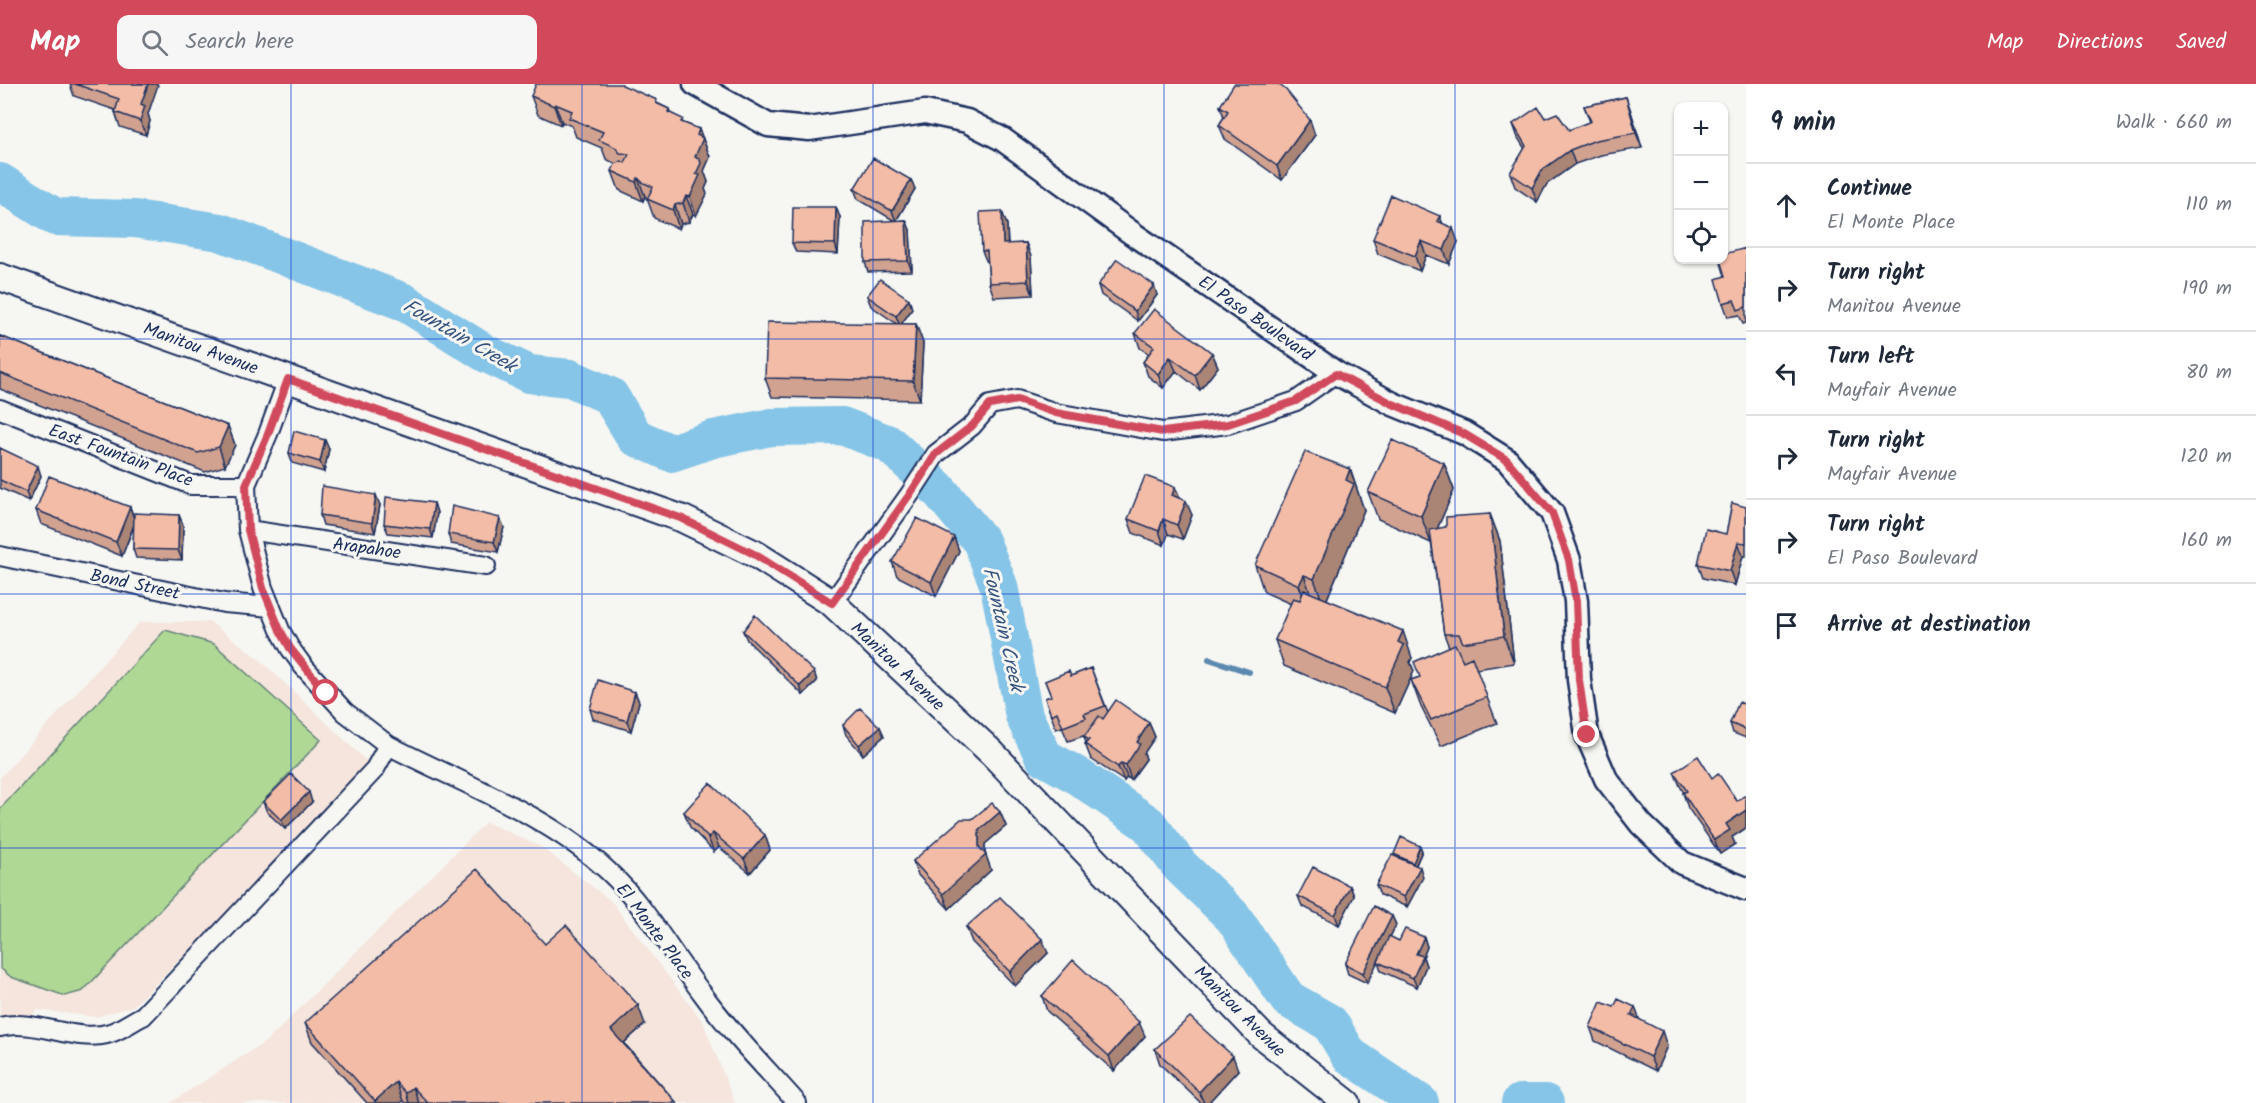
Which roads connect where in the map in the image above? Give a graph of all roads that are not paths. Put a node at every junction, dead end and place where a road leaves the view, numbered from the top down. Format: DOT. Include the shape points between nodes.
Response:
graph roads {
  1 [pos="695,84"];
  2 [pos="0,277"];
  3 [pos="1336,374"];
  4 [pos="288,379"];
  5 [pos="0,409"];
  6 [pos="246,485"];
  7 [pos="248,530"];
  8 [pos="0,556"];
  9 [pos="486,566"];
  10 [pos="832,603"];
  11 [pos="271,607"];
  12 [pos="388,745"];
  13 [pos="1746,889"];
  14 [pos="0,1027"];
  15 [pos="797,1103"];
  16 [pos="1347,1103"];
  1 -- 3 [label="street, El Paso Boulevard" via="768,125 809,129 925,112 967,121 1002,139"];
  2 -- 4 [label="main road, Manitou Avenue"];
  3 -- 10 [label="street" via="1296,401 1228,424 1163,432 1056,413 1017,400 990,405 972,426 936,454"];
  3 -- 13 [label="street, El Paso Boulevard" via="1464,434 1507,460 1552,513 1569,560 1576,601 1579,680 1587,735 1606,778 1641,824 1682,863"];
  4 -- 6 [label="street, El Monte Place"];
  4 -- 10 [label="main road, Manitou Avenue" via="683,519 754,554"];
  5 -- 6 [label="street, East Fountain Place" via="191,485"];
  6 -- 7 [label="street, El Monte Place"];
  7 -- 9 [label="street, Arapahoe"];
  7 -- 11 [label="street, El Monte Place"];
  8 -- 11 [label="street, Bond Street" via="224,603"];
  10 -- 16 [label="main road, Manitou Avenue" via="993,754 1261,1035"];
  11 -- 12 [label="street, El Monte Place" via="290,648 326,693 364,729"];
  12 -- 14 [label="street" via="375,769 143,1016 109,1034 78,1035 42,1026"];
  12 -- 15 [label="street, El Monte Place" via="522,811 578,845 609,872 639,905 704,996"];
}
